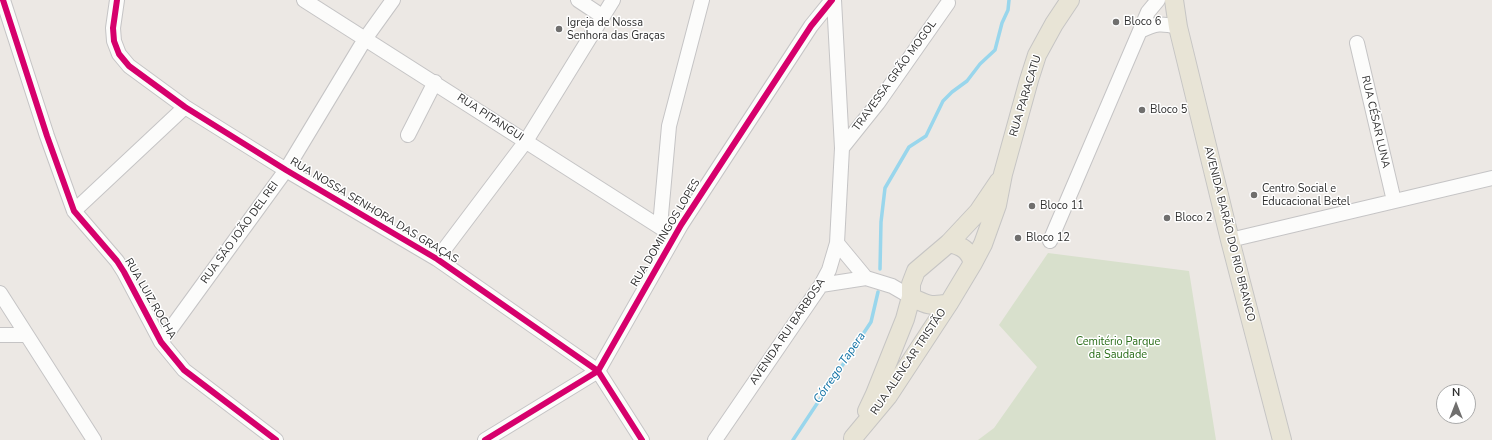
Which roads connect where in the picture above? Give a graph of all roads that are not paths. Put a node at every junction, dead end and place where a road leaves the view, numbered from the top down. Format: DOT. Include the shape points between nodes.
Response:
graph roads {
  1 [pos="3,0"];
  2 [pos="117,0"];
  3 [pos="304,0"];
  4 [pos="393,0"];
  5 [pos="578,0"];
  6 [pos="613,0"];
  7 [pos="702,0"];
  8 [pos="833,0"];
  9 [pos="1070,0"];
  10 [pos="1158,0"];
  11 [pos="1168,0"];
  12 [pos="1174,0"];
  13 [pos="948,3"];
  14 [pos="602,16"];
  15 [pos="811,26"];
  16 [pos="1178,27"];
  17 [pos="836,30"];
  18 [pos="1140,31"];
  19 [pos="365,39"];
  20 [pos="1357,43"];
  21 [pos="435,82"];
  22 [pos="186,107"];
  23 [pos="408,136"];
  24 [pos="526,141"];
  25 [pos="842,148"];
  26 [pos="286,170"];
  27 [pos="1004,174"];
  28 [pos="1492,178"];
  29 [pos="1394,201"];
  30 [pos="74,211"];
  31 [pos="660,226"];
  32 [pos="674,236"];
  33 [pos="1230,240"];
  34 [pos="1050,241"];
  35 [pos="949,243"];
  36 [pos="837,244"];
  37 [pos="437,259"];
  38 [pos="973,263"];
  39 [pos="916,272"];
  40 [pos="866,278"];
  41 [pos="821,285"];
  42 [pos="892,286"];
  43 [pos="0,293"];
  44 [pos="910,297"];
  45 [pos="949,303"];
  46 [pos="0,334"];
  47 [pos="26,335"];
  48 [pos="161,342"];
  49 [pos="598,371"];
  50 [pos="852,439"];
  51 [pos="94,440"];
  52 [pos="276,440"];
  53 [pos="485,440"];
  54 [pos="642,440"];
  55 [pos="716,440"];
  56 [pos="1282,440"];
  1 -- 30 [label="street, RUA LUIZ ROCHA"];
  2 -- 22 [label="street, RUA NOSSA SENHORA DAS GRAÇAS" via="113,28 119,54 128,66"];
  3 -- 19 [label="street, RUA PITANGUI"];
  4 -- 19 [label="street, RUA SÃO JOÃO DEL REI"];
  5 -- 14 [label="street"];
  6 -- 14 [label="street"];
  7 -- 31 [label="street" via="669,126"];
  8 -- 15 [label="street, RUA DOMINGOS LOPES"];
  8 -- 17 [label="street, AVENIDA RUI BARBOSA"];
  9 -- 27 [label="main road, RUA PARACATU" via="1037,55"];
  10 -- 18 [label="street" via="1148,12"];
  11 -- 16 [label="main road, AVENIDA BARÃO DO RIO BRANCO"];
  12 -- 16 [label="main road, AVENIDA BARÃO DO RIO BRANCO"];
  13 -- 25 [label="street, TRAVESSA GRÃO MOGOL" via="878,103"];
  14 -- 24 [label="street"];
  15 -- 17 [label="street" via="825,25"];
  15 -- 32 [label="street, RUA DOMINGOS LOPES"];
  16 -- 18 [label="street" via="1154,24"];
  16 -- 33 [label="main road, AVENIDA BARÃO DO RIO BRANCO"];
  17 -- 25 [label="street, AVENIDA RUI BARBOSA"];
  18 -- 34 [label="street"];
  19 -- 21 [label="street, RUA PITANGUI"];
  19 -- 26 [label="street, RUA SÃO JOÃO DEL REI"];
  20 -- 29 [label="street, RUA CÉSAR LUNA"];
  21 -- 23 [label="street"];
  21 -- 24 [label="street, RUA PITANGUI"];
  22 -- 26 [label="street, RUA NOSSA SENHORA DAS GRAÇAS"];
  22 -- 30 [label="street"];
  24 -- 31 [label="street, RUA PITANGUI"];
  24 -- 37 [label="street"];
  25 -- 36 [label="street, AVENIDA RUI BARBOSA"];
  26 -- 37 [label="street, RUA NOSSA SENHORA DAS GRAÇAS"];
  26 -- 48 [label="street, RUA SÃO JOÃO DEL REI"];
  27 -- 35 [label="main road, RUA PARACATU" via="978,212"];
  27 -- 38 [label="main road, RUA PARACATU" via="997,205"];
  28 -- 29 [label="street"];
  29 -- 33 [label="street"];
  30 -- 48 [label="street, RUA LUIZ ROCHA" via="124,272"];
  31 -- 32 [label="street, RUA PITANGUI"];
  32 -- 49 [label="street, RUA DOMINGOS LOPES"];
  33 -- 56 [label="main road, AVENIDA BARÃO DO RIO BRANCO"];
  35 -- 38 [label="main road" via="966,249"];
  35 -- 39 [label="main road, RUA PARACATU"];
  36 -- 40 [label="street"];
  36 -- 41 [label="street, AVENIDA RUI BARBOSA"];
  37 -- 49 [label="street, RUA NOSSA SENHORA DAS GRAÇAS"];
  38 -- 45 [label="main road, RUA PARACATU"];
  39 -- 42 [label="street"];
  39 -- 44 [label="main road" via="911,284"];
  40 -- 41 [label="street"];
  40 -- 42 [label="street"];
  41 -- 55 [label="street, AVENIDA RUI BARBOSA"];
  42 -- 44 [label="street"];
  43 -- 47 [label="street"];
  44 -- 45 [label="main road" via="935,306"];
  44 -- 50 [label="main road, RUA ALENCAR TRISTÃO" via="905,319 878,387"];
  45 -- 50 [label="main road, RUA ALENCAR TRISTÃO" via="888,396"];
  46 -- 47 [label="street"];
  47 -- 51 [label="street"];
  48 -- 52 [label="street, RUA LUIZ ROCHA" via="184,370"];
  49 -- 53 [label="street, RUA DOMINGOS LOPES"];
  49 -- 54 [label="street, RUA NOSSA SENHORA DAS GRAÇAS"];
}
